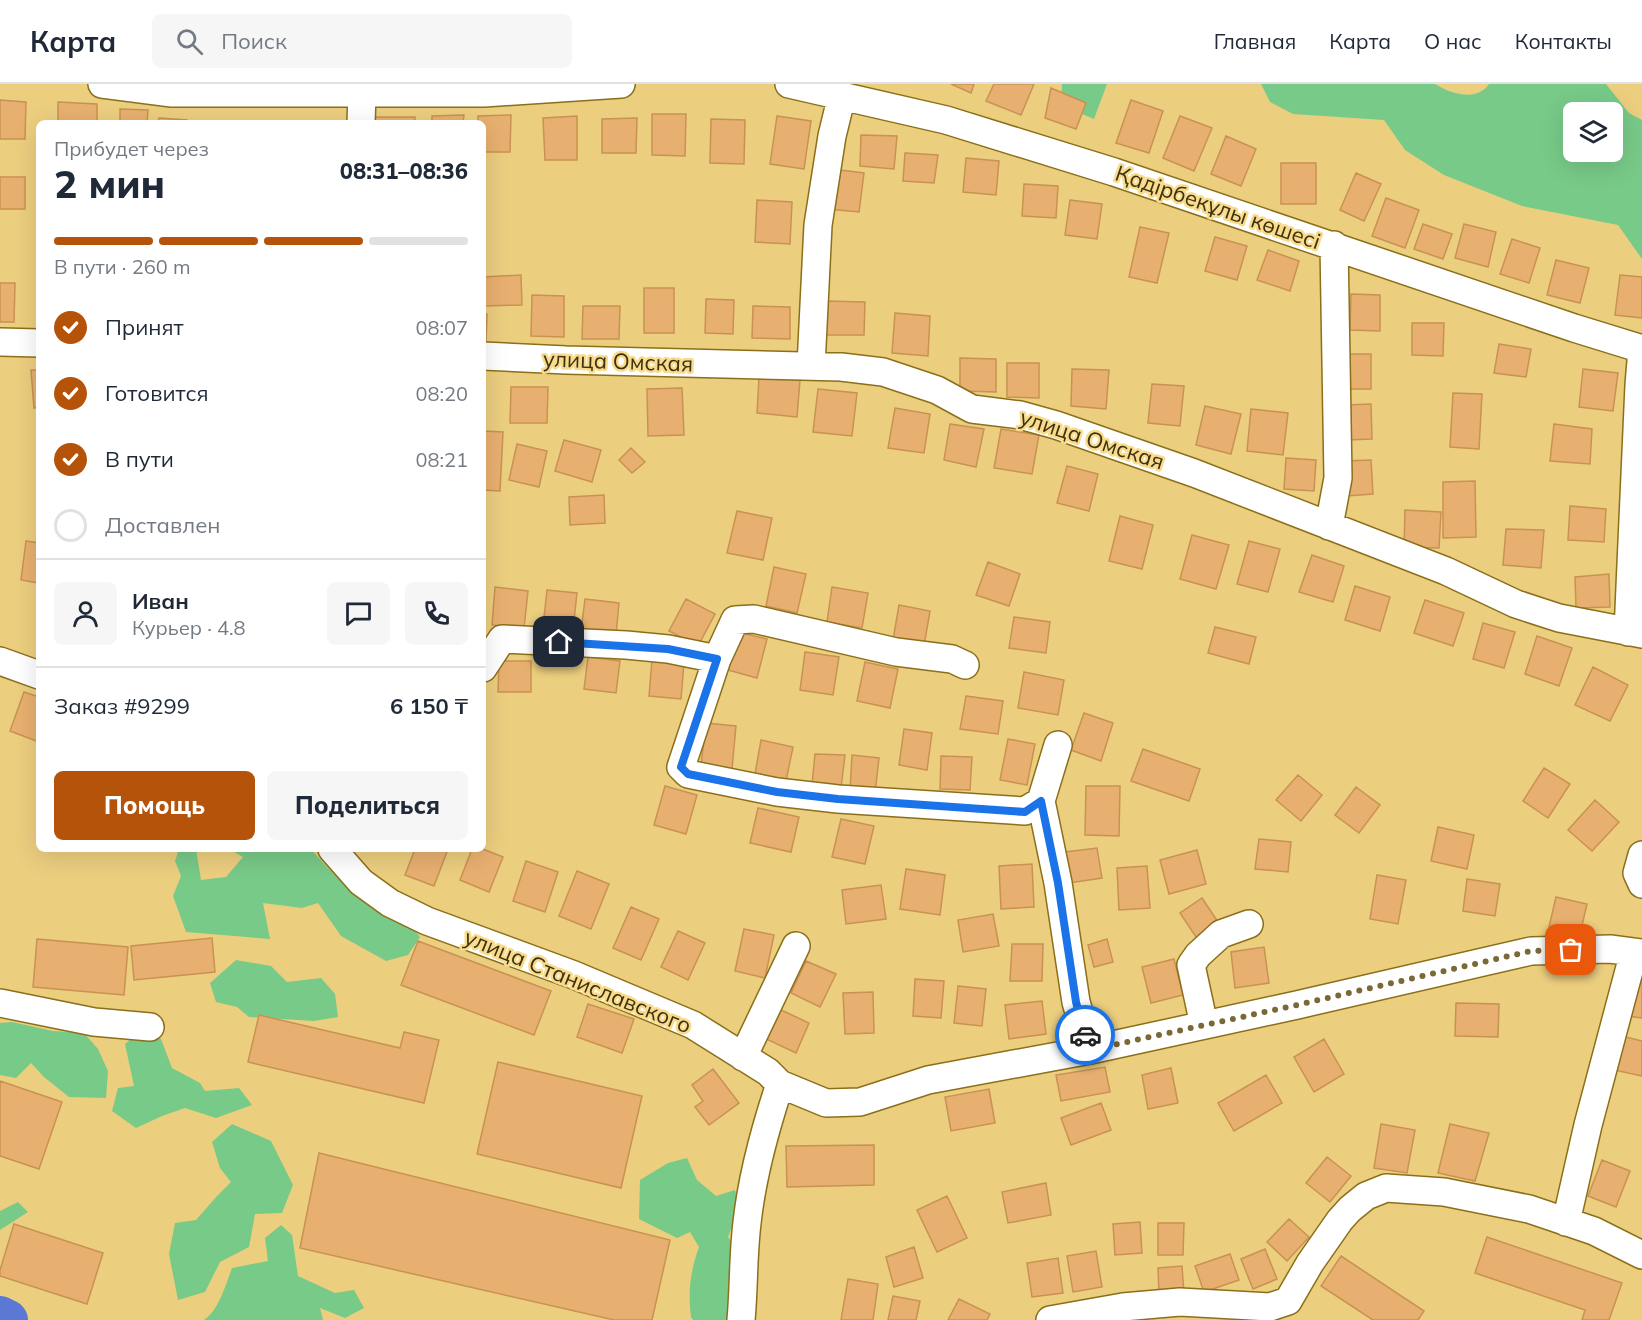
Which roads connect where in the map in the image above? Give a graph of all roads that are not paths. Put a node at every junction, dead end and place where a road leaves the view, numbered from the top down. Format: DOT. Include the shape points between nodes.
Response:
graph roads {
  1 [pos="102,84"];
  2 [pos="621,84"];
  3 [pos="789,84"];
  4 [pos="243,88"];
  5 [pos="506,88"];
  6 [pos="362,93"];
  7 [pos="842,95"];
  8 [pos="361,120"];
  9 [pos="1334,245"];
  10 [pos="0,342"];
  11 [pos="36,343"];
  12 [pos="1642,349"];
  13 [pos="486,356"];
  14 [pos="811,366"];
  15 [pos="1329,526"];
  16 [pos="1635,633"];
  17 [pos="717,659"];
  18 [pos="0,661"];
  19 [pos="486,663"];
  20 [pos="965,665"];
  21 [pos="36,674"];
  22 [pos="1058,746"];
  23 [pos="1041,801"];
  24 [pos="335,852"];
  25 [pos="1642,855"];
  26 [pos="1642,884"];
  27 [pos="1249,924"];
  28 [pos="796,946"];
  29 [pos="1638,953"];
  30 [pos="0,1003"];
  31 [pos="1204,1025"];
  32 [pos="150,1028"];
  33 [pos="1090,1050"];
  34 [pos="743,1058"];
  35 [pos="780,1084"];
  36 [pos="1566,1222"];
  37 [pos="1642,1255"];
  38 [pos="1270,1307"];
  39 [pos="741,1320"];
  40 [pos="1050,1320"];
  41 [pos="1294,1320"];
  1 -- 4 [label="street" via="172,93"];
  2 -- 5 [label="street"];
  3 -- 7 [label="street, Қадірбекұлы көшесі"];
  4 -- 6 [label="street"];
  5 -- 6 [label="street" via="484,93"];
  6 -- 8 [label="street"];
  7 -- 9 [label="street, Қадірбекұлы көшесі" via="946,120"];
  7 -- 14 [label="street" via="818,225"];
  9 -- 12 [label="street, Қадірбекұлы көшесі"];
  9 -- 15 [label="street" via="1338,478"];
  10 -- 11 [label="street"];
  12 -- 16 [label="street"];
  13 -- 14 [label="street, улица Омская"];
  14 -- 15 [label="street, улица Омская" via="884,372 937,390 972,409 1020,415 1056,425"];
  15 -- 16 [label="street, улица Омская" via="1446,571 1516,604 1559,618"];
  17 -- 19 [label="street" via="636,646 502,639"];
  17 -- 20 [label="street" via="735,620 754,619 896,652 952,659"];
  17 -- 23 [label="street" via="681,767 688,774 777,792 838,799 1025,812"];
  18 -- 21 [label="street"];
  22 -- 23 [label="street"];
  23 -- 33 [label="street" via="1076,1002"];
  24 -- 34 [label="street, улица Станиславского" via="361,882 390,903 693,1025"];
  25 -- 26 [label="street" via="1637,873"];
  27 -- 31 [label="street" via="1221,934 1191,965"];
  28 -- 34 [label="street"];
  29 -- 31 [label="street, улица Станиславского" via="1610,949 1531,951"];
  29 -- 36 [label="street" via="1588,1125"];
  30 -- 32 [label="street" via="94,1022"];
  31 -- 33 [label="street, улица Станиславского"];
  33 -- 35 [label="street, улица Станиславского" via="928,1080 860,1102 826,1102"];
  34 -- 35 [label="street, улица Станиславского"];
  35 -- 39 [label="street" via="751,1194"];
  36 -- 37 [label="street"];
  36 -- 38 [label="street" via="1529,1209 1444,1192 1386,1188 1366,1196 1350,1209 1288,1301"];
  38 -- 40 [label="street" via="1179,1302"];
  38 -- 41 [label="street"];
}
